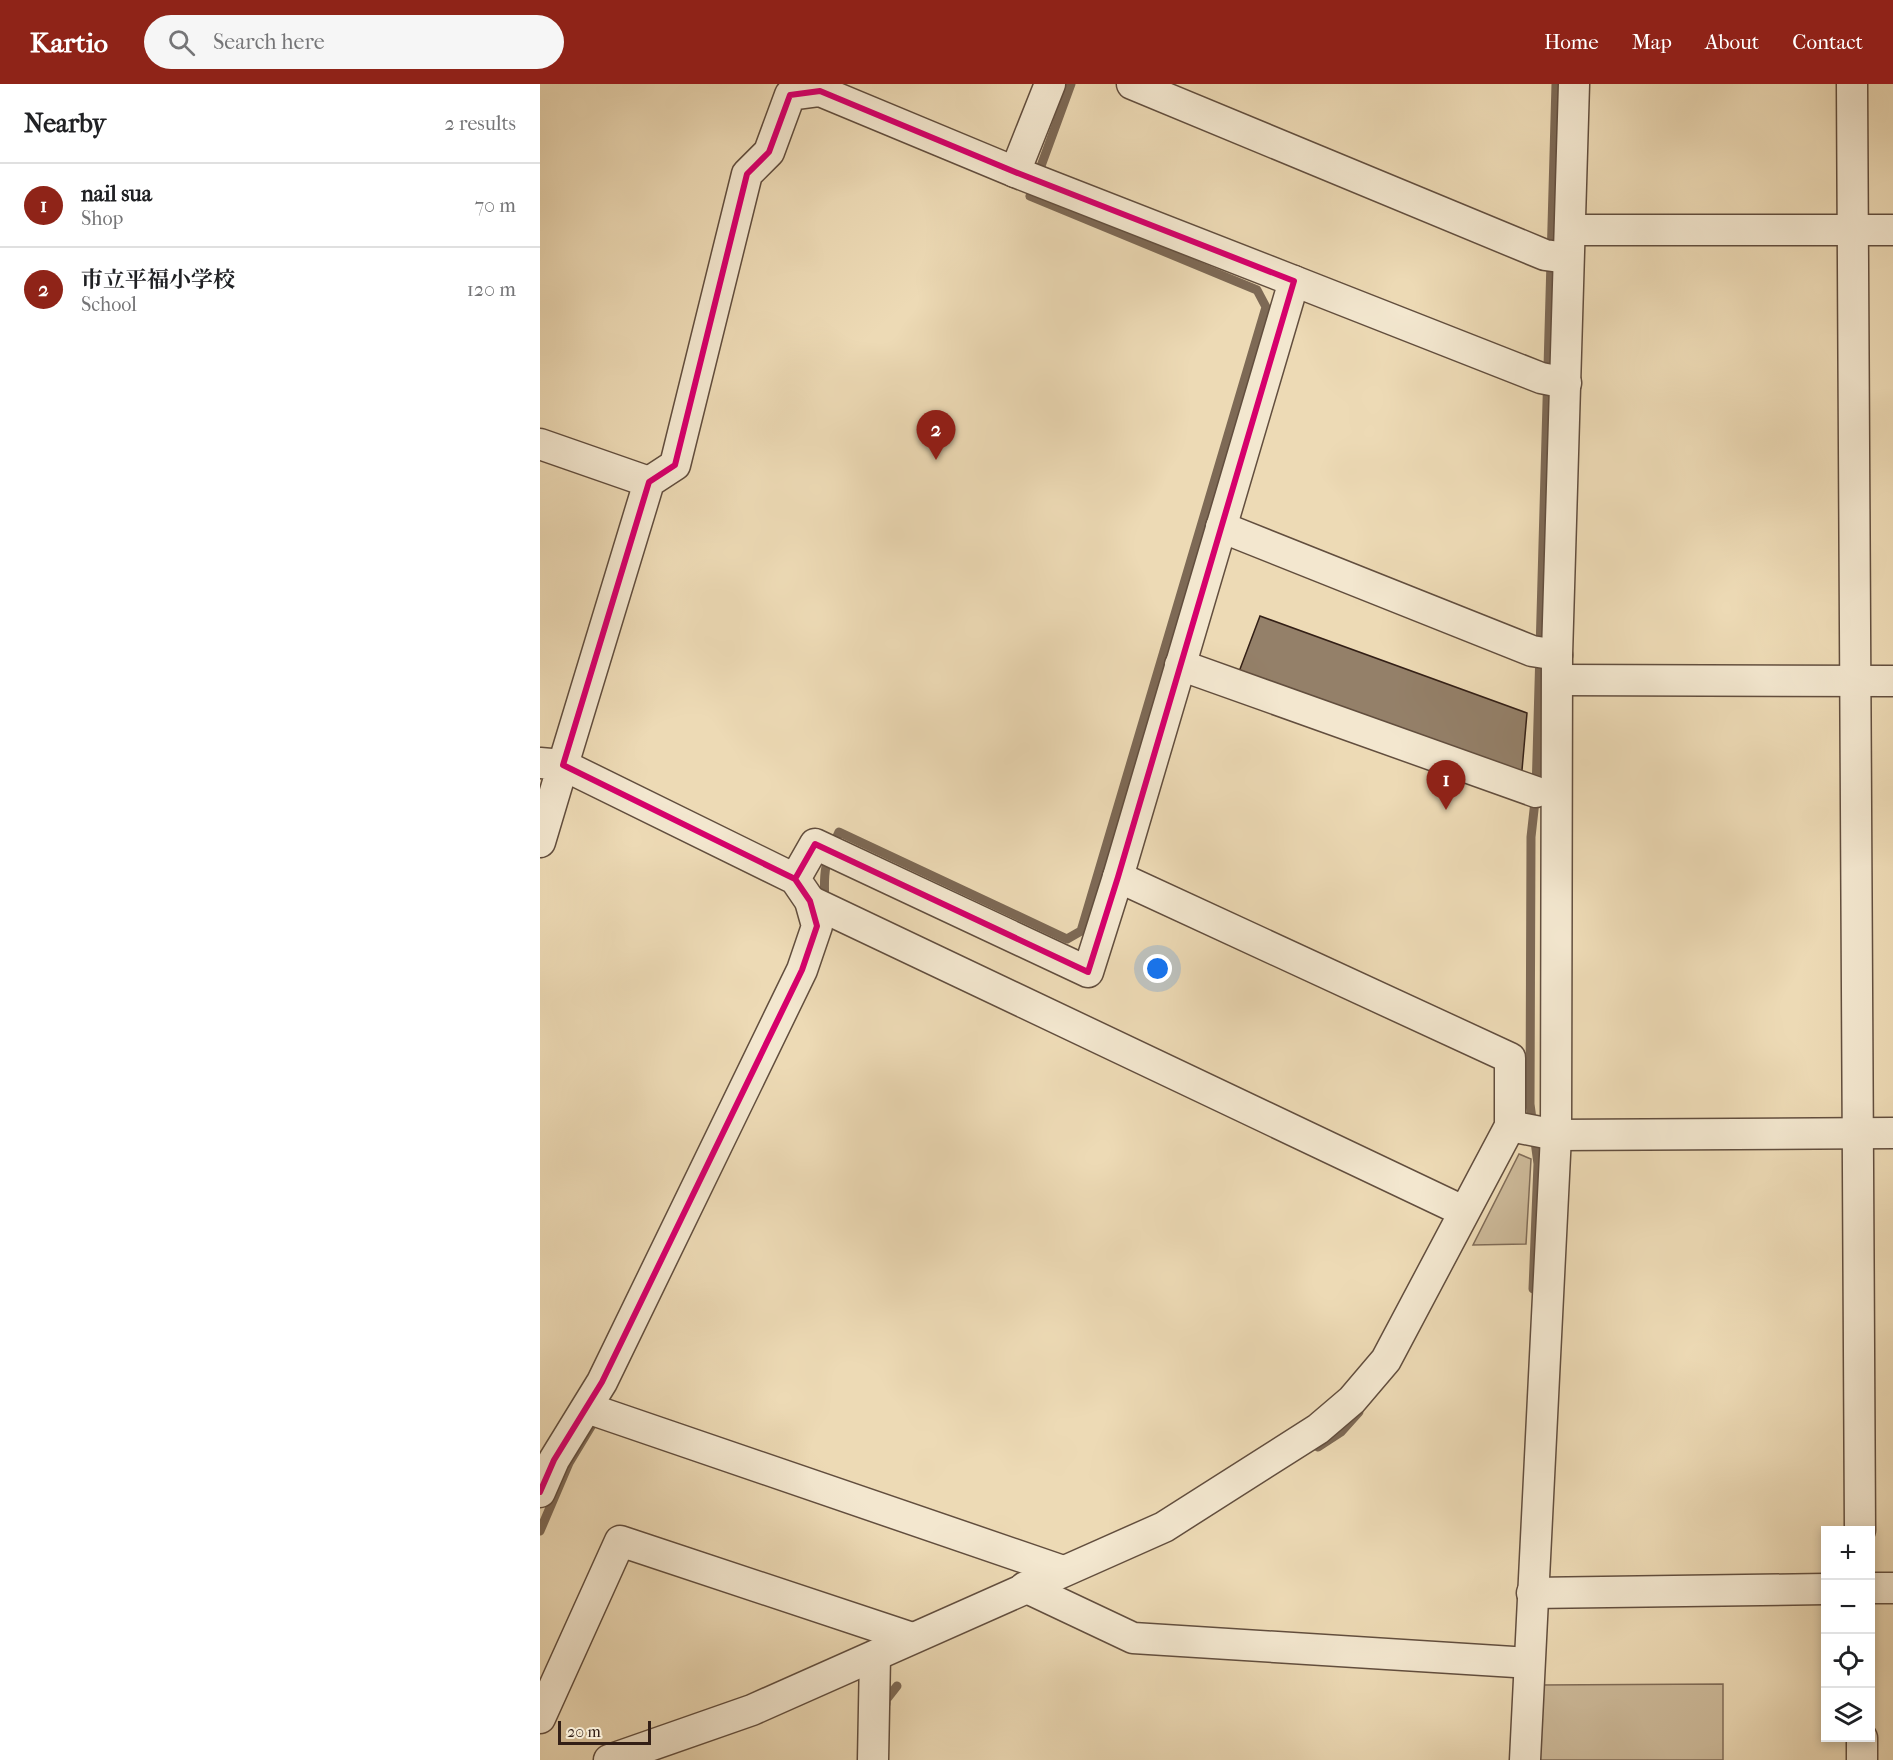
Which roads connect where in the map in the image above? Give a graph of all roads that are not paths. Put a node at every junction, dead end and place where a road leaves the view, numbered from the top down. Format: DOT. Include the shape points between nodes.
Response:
graph roads {
  1 [pos="1050,84"];
  2 [pos="1132,84"];
  3 [pos="1574,84"];
  4 [pos="1852,84"];
  5 [pos="1030,177"];
  6 [pos="1893,230"];
  7 [pos="1852,231"];
  8 [pos="1560,250"];
  9 [pos="1294,281"];
  10 [pos="1554,381"];
  11 [pos="540,444"];
  12 [pos="649,482"];
  13 [pos="1221,527"];
  14 [pos="1549,660"];
  15 [pos="1180,665"];
  16 [pos="1893,681"];
  17 [pos="1854,682"];
  18 [pos="551,764"];
  19 [pos="1536,792"];
  20 [pos="540,842"];
  21 [pos="1118,877"];
  22 [pos="814,899"];
  23 [pos="1531,1130"];
  24 [pos="1859,1133"];
  25 [pos="1893,1133"];
  26 [pos="1463,1211"];
  27 [pos="596,1412"];
  28 [pos="540,1492"];
  29 [pos="1860,1526"];
  30 [pos="1063,1571"];
  31 [pos="1025,1587"];
  32 [pos="1821,1588"];
  33 [pos="1875,1588"];
  34 [pos="1893,1588"];
  35 [pos="1532,1593"];
  36 [pos="912,1638"];
  37 [pos="875,1656"];
  38 [pos="1520,1663"];
  39 [pos="540,1718"];
  40 [pos="1862,1742"];
  41 [pos="609,1760"];
  42 [pos="873,1760"];
  43 [pos="1525,1760"];
  44 [pos="1862,1760"];
  1 -- 5 [label="street"];
  2 -- 8 [label="street"];
  3 -- 8 [label="street"];
  4 -- 7 [label="street"];
  5 -- 9 [label="street"];
  5 -- 12 [label="street" via="820,91 790,95 769,152 747,174 675,465"];
  6 -- 7 [label="street"];
  7 -- 8 [label="street"];
  7 -- 17 [label="street"];
  8 -- 10 [label="street"];
  9 -- 10 [label="street"];
  9 -- 13 [label="street"];
  10 -- 14 [label="street"];
  11 -- 12 [label="street"];
  12 -- 18 [label="street"];
  13 -- 14 [label="street"];
  13 -- 15 [label="street"];
  14 -- 17 [label="street"];
  14 -- 23 [label="street"];
  15 -- 19 [label="street"];
  15 -- 21 [label="street"];
  16 -- 17 [label="street"];
  17 -- 24 [label="street"];
  18 -- 20 [label="street"];
  18 -- 22 [label="street"];
  21 -- 22 [label="street" via="1088,972 815,844"];
  21 -- 23 [label="street" via="1510,1058"];
  22 -- 26 [label="street"];
  22 -- 27 [label="street" via="817,926 802,970"];
  23 -- 24 [label="street"];
  23 -- 26 [label="street"];
  23 -- 35 [label="street"];
  24 -- 25 [label="street"];
  24 -- 29 [label="street"];
  26 -- 30 [label="street" via="1386,1360 1352,1401 1318,1430 1164,1527"];
  27 -- 28 [label="street" via="554,1460"];
  27 -- 30 [label="street"];
  30 -- 31 [label="street"];
  31 -- 36 [label="street"];
  31 -- 38 [label="street" via="1133,1638"];
  32 -- 35 [label="street"];
  33 -- 34 [label="street"];
  35 -- 38 [label="street"];
  36 -- 37 [label="street"];
  36 -- 39 [label="street" via="620,1541"];
  37 -- 41 [label="street" via="752,1710"];
  37 -- 42 [label="street"];
  38 -- 43 [label="street"];
  40 -- 44 [label="street"];
}
